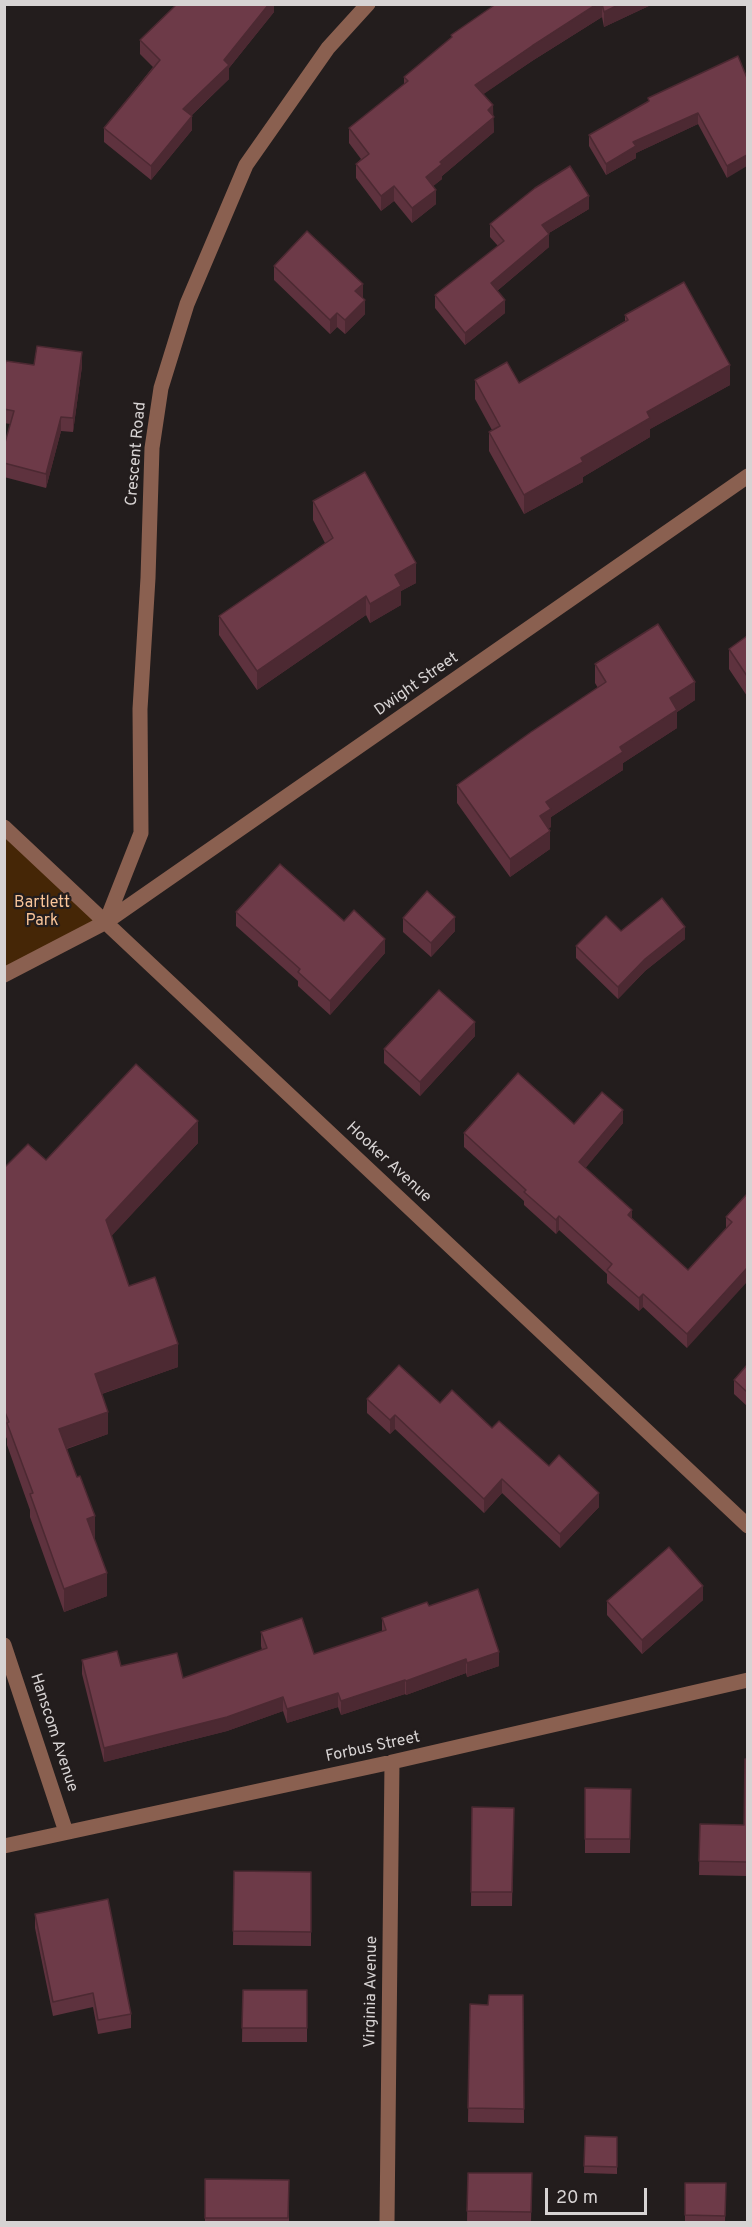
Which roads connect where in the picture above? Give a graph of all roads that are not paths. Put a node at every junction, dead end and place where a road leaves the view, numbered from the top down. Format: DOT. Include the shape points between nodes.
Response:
graph roads {
  1 [pos="368,4"];
  2 [pos="747,476"];
  3 [pos="4,827"];
  4 [pos="106,922"];
  5 [pos="4,975"];
  6 [pos="747,1526"];
  7 [pos="4,1645"];
  8 [pos="747,1680"];
  9 [pos="392,1762"];
  10 [pos="66,1832"];
  11 [pos="4,1846"];
  12 [pos="387,2223"];
  1 -- 4 [label="street, Crescent Road" via="328,48 246,165 187,304 161,388 152,448 140,709 141,833"];
  2 -- 4 [label="street, Dwight Street"];
  3 -- 4 [label="street, Hooker Avenue"];
  4 -- 5 [label="street"];
  4 -- 6 [label="street, Hooker Avenue"];
  7 -- 10 [label="street, Hanscom Avenue"];
  8 -- 9 [label="street, Forbus Street"];
  9 -- 10 [label="street, Forbus Street"];
  9 -- 12 [label="street, Virginia Avenue"];
  10 -- 11 [label="street, Forbus Street"];
}
